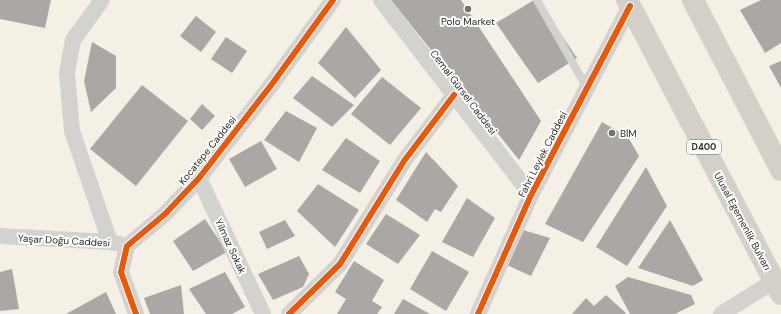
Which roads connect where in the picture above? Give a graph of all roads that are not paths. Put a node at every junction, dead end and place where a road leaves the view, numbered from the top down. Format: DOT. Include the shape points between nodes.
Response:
graph roads {
  1 [pos="102,0"];
  2 [pos="333,0"];
  3 [pos="381,0"];
  4 [pos="537,0"];
  5 [pos="693,0"];
  6 [pos="629,3"];
  7 [pos="587,88"];
  8 [pos="454,95"];
  9 [pos="781,170"];
  10 [pos="199,178"];
  11 [pos="531,196"];
  12 [pos="0,236"];
  13 [pos="110,242"];
  14 [pos="127,246"];
  15 [pos="778,288"];
  16 [pos="136,314"];
  17 [pos="263,314"];
  18 [pos="289,314"];
  19 [pos="478,314"];
  20 [pos="721,314"];
  1 -- 13 [label="street" via="73,40 67,73 72,131"];
  2 -- 10 [label="street, Kocatepe Caddesi"];
  3 -- 8 [label="street, Cemal Gürsel Caddesi"];
  4 -- 7 [label="lane"];
  5 -- 9 [label="highway"];
  6 -- 7 [label="street, Fahri Leylek Caddesi"];
  6 -- 15 [label="highway, Ulusal Egemenlik Bulvarı / D400"];
  7 -- 11 [label="street, Fahri Leylek Caddesi"];
  8 -- 11 [label="street, Cemal Gürsel Caddesi"];
  8 -- 18 [label="street" via="404,161 340,264"];
  10 -- 14 [label="street, Kocatepe Caddesi" via="165,214"];
  10 -- 17 [label="street, Yilmaz Sokak"];
  11 -- 19 [label="street, Fahri Leylek Caddesi"];
  12 -- 13 [label="street, Yaşar Doğu Caddesi"];
  13 -- 14 [label="street, Yaşar Doğu Caddesi"];
  14 -- 16 [label="street" via="122,272"];
  15 -- 20 [label="street"];
}
